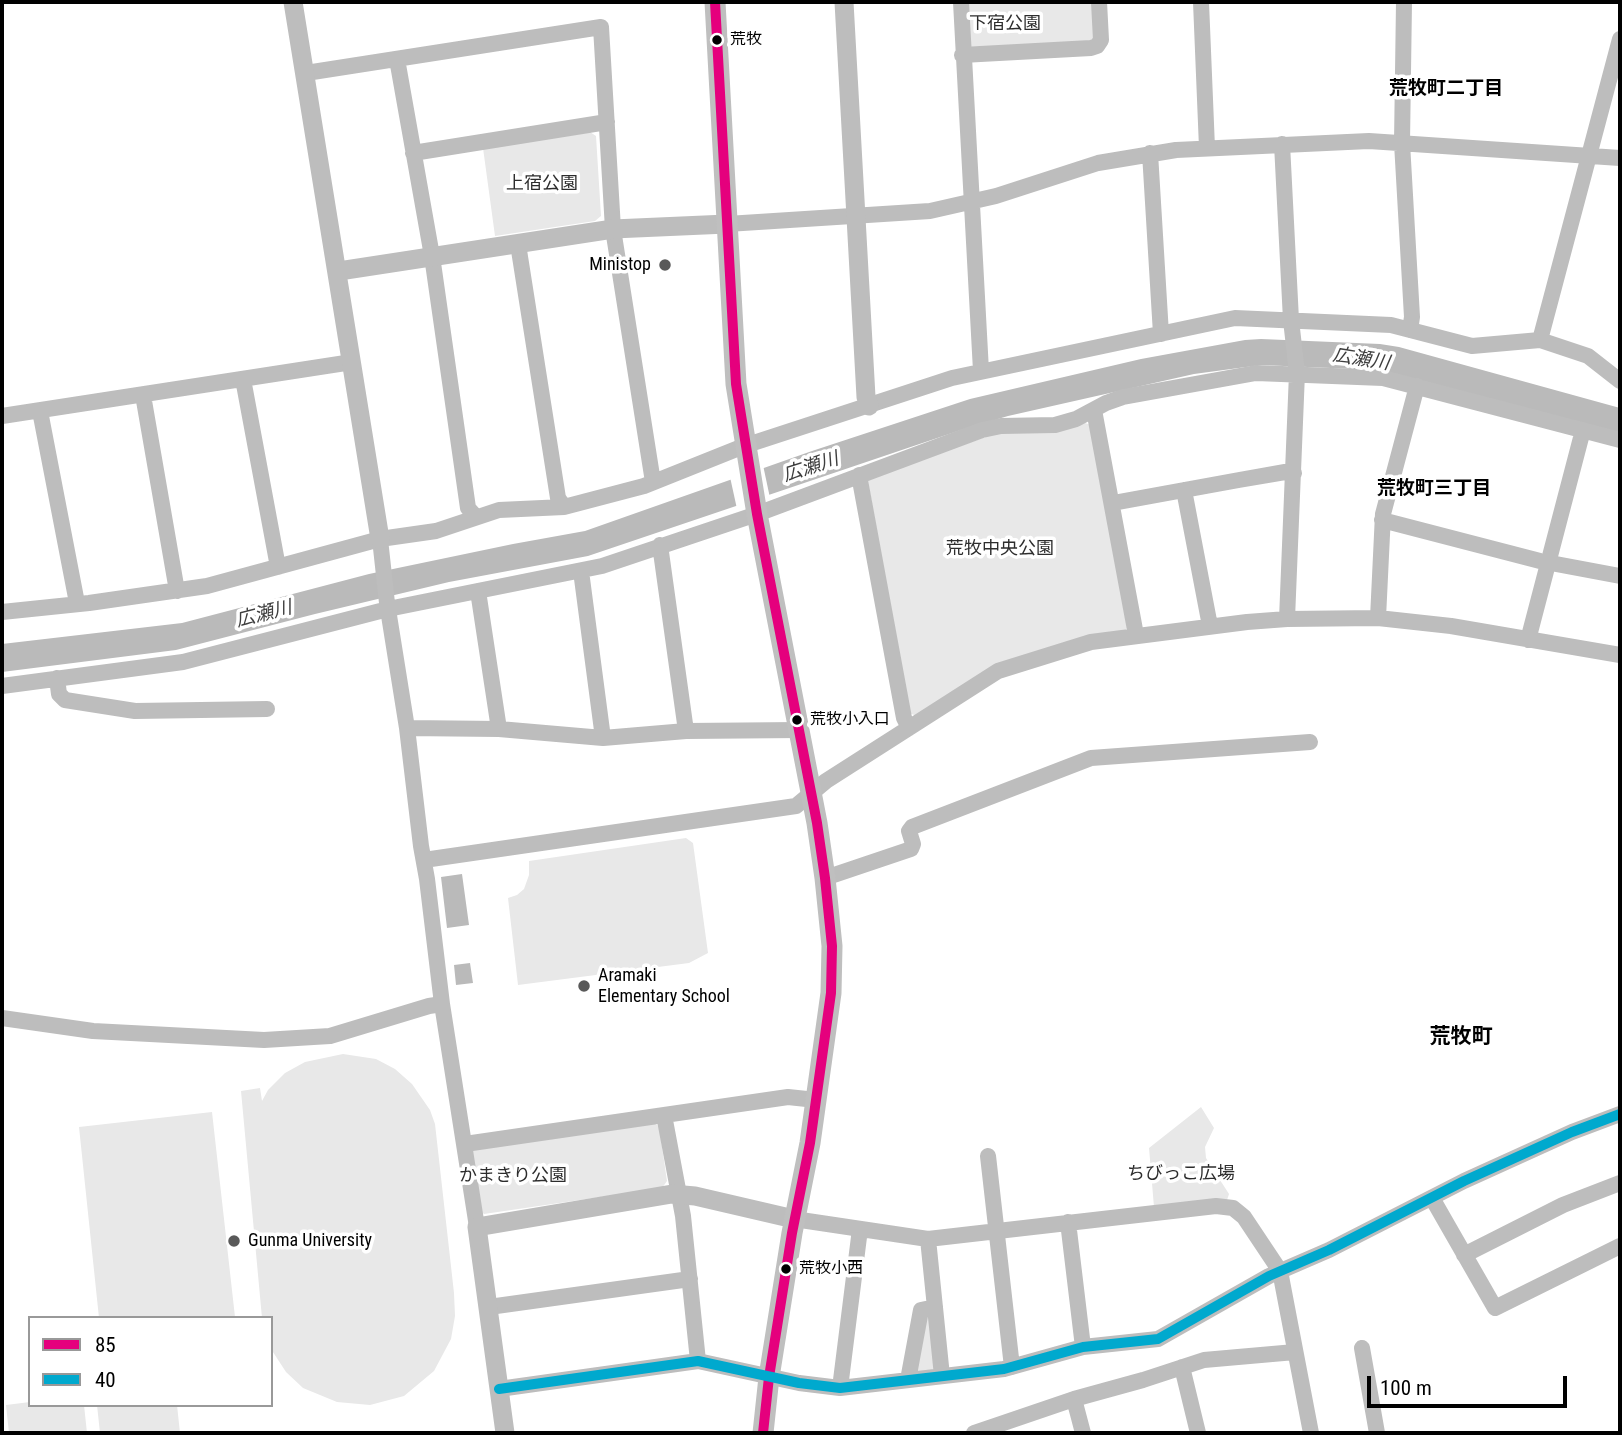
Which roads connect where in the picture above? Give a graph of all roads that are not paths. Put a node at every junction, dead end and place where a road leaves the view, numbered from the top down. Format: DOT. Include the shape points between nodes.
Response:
graph roads {
  1 [pos="293,2"];
  2 [pos="715,2"];
  3 [pos="844,2"];
  4 [pos="961,2"];
  5 [pos="1098,2"];
  6 [pos="1201,2"];
  7 [pos="1404,2"];
  8 [pos="1620,39"];
  9 [pos="962,55"];
  10 [pos="397,59"];
  11 [pos="306,73"];
  12 [pos="607,122"];
  13 [pos="1402,143"];
  14 [pos="1282,144"];
  15 [pos="1207,148"];
  16 [pos="413,153"];
  17 [pos="1150,153"];
  18 [pos="1589,156"];
  19 [pos="1620,158"];
  20 [pos="971,202"];
  21 [pos="855,215"];
  22 [pos="727,224"];
  23 [pos="612,229"];
  24 [pos="518,244"];
  25 [pos="432,256"];
  26 [pos="339,271"];
  27 [pos="1291,320"];
  28 [pos="1410,330"];
  29 [pos="1161,334"];
  30 [pos="1539,340"];
  31 [pos="352,362"];
  32 [pos="981,371"];
  33 [pos="1297,373"];
  34 [pos="243,379"];
  35 [pos="1620,381"];
  36 [pos="1417,386"];
  37 [pos="143,395"];
  38 [pos="869,406"];
  39 [pos="1094,410"];
  40 [pos="40,411"];
  41 [pos="2,416"];
  42 [pos="1583,430"];
  43 [pos="1620,440"];
  44 [pos="744,446"];
  45 [pos="1294,473"];
  46 [pos="859,475"];
  47 [pos="653,482"];
  48 [pos="1184,490"];
  49 [pos="1113,503"];
  50 [pos="564,507"];
  51 [pos="756,509"];
  52 [pos="476,517"];
  53 [pos="1382,520"];
  54 [pos="380,539"];
  55 [pos="660,545"];
  56 [pos="1548,562"];
  57 [pos="278,567"];
  58 [pos="581,571"];
  59 [pos="1620,576"];
  60 [pos="177,591"];
  61 [pos="478,591"];
  62 [pos="76,603"];
  63 [pos="387,606"];
  64 [pos="2,612"];
  65 [pos="1378,618"];
  66 [pos="1287,619"];
  67 [pos="1210,626"];
  68 [pos="1136,635"];
  69 [pos="1528,640"];
  70 [pos="1620,655"];
  71 [pos="57,678"];
  72 [pos="2,686"];
  73 [pos="267,709"];
  74 [pos="407,728"];
  75 [pos="909,728"];
  76 [pos="499,729"];
  77 [pos="799,730"];
  78 [pos="686,732"];
  79 [pos="603,738"];
  80 [pos="1310,742"];
  81 [pos="811,796"];
  82 [pos="424,859"];
  83 [pos="825,878"];
  84 [pos="442,1004"];
  85 [pos="2,1018"];
  86 [pos="816,1100"];
  87 [pos="1620,1114"];
  88 [pos="664,1115"];
  89 [pos="465,1144"];
  90 [pos="988,1156"];
  91 [pos="1620,1183"];
  92 [pos="680,1195"];
  93 [pos="1432,1198"];
  94 [pos="794,1219"];
  95 [pos="1068,1223"];
  96 [pos="477,1227"];
  97 [pos="860,1229"];
  98 [pos="995,1231"];
  99 [pos="928,1239"];
  100 [pos="1620,1246"];
  101 [pos="1464,1255"];
  102 [pos="1280,1271"];
  103 [pos="690,1279"];
  104 [pos="489,1307"];
  105 [pos="935,1307"];
  106 [pos="1083,1347"];
  107 [pos="1362,1348"];
  108 [pos="1295,1352"];
  109 [pos="698,1361"];
  110 [pos="1012,1367"];
  111 [pos="1182,1367"];
  112 [pos="942,1376"];
  113 [pos="769,1377"];
  114 [pos="908,1380"];
  115 [pos="840,1388"];
  116 [pos="499,1389"];
  117 [pos="1074,1399"];
  118 [pos="505,1433"];
  119 [pos="763,1433"];
  120 [pos="974,1433"];
  121 [pos="1083,1433"];
  122 [pos="1198,1433"];
  123 [pos="1311,1433"];
  124 [pos="1377,1433"];
  1 -- 11 [label="street"];
  2 -- 22 [label="main road"];
  3 -- 21 [label="street"];
  4 -- 9 [label="street"];
  5 -- 9 [label="street" via="1101,40 1097,46"];
  6 -- 15 [label="street"];
  7 -- 13 [label="street"];
  8 -- 18 [label="street"];
  9 -- 20 [label="street"];
  10 -- 11 [label="street"];
  10 -- 12 [label="street" via="601,27"];
  10 -- 16 [label="street"];
  11 -- 26 [label="street"];
  12 -- 16 [label="street"];
  12 -- 23 [label="street"];
  13 -- 14 [label="street"];
  13 -- 18 [label="street"];
  13 -- 28 [label="street"];
  14 -- 15 [label="street"];
  14 -- 27 [label="street"];
  15 -- 17 [label="street"];
  16 -- 25 [label="street"];
  17 -- 20 [label="street" via="1076,169"];
  17 -- 29 [label="street"];
  18 -- 19 [label="street"];
  18 -- 30 [label="street"];
  20 -- 21 [label="street" via="930,211"];
  20 -- 32 [label="street"];
  21 -- 22 [label="street"];
  21 -- 38 [label="street"];
  22 -- 23 [label="street"];
  22 -- 44 [label="main road"];
  23 -- 24 [label="street"];
  23 -- 47 [label="street"];
  24 -- 25 [label="street"];
  24 -- 50 [label="street" via="558,498"];
  25 -- 26 [label="street"];
  25 -- 52 [label="street" via="468,508"];
  26 -- 31 [label="street"];
  27 -- 28 [label="street" via="1382,324"];
  27 -- 29 [label="street" via="1235,318"];
  27 -- 33 [label="street"];
  28 -- 30 [label="street" via="1472,346"];
  29 -- 32 [label="street"];
  30 -- 35 [label="street" via="1588,356"];
  31 -- 34 [label="street"];
  31 -- 54 [label="street"];
  32 -- 38 [label="street"];
  33 -- 36 [label="street" via="1366,376"];
  33 -- 39 [label="street" via="1256,373 1170,387 1123,397"];
  33 -- 45 [label="street"];
  34 -- 37 [label="street"];
  34 -- 57 [label="street"];
  36 -- 42 [label="street"];
  36 -- 53 [label="street"];
  37 -- 40 [label="street"];
  37 -- 60 [label="street"];
  38 -- 44 [label="street"];
  39 -- 46 [label="street" via="1055,425 1002,425 982,430"];
  39 -- 49 [label="street"];
  40 -- 41 [label="street"];
  40 -- 62 [label="street"];
  42 -- 43 [label="street"];
  42 -- 56 [label="street"];
  44 -- 47 [label="street"];
  44 -- 51 [label="main road"];
  45 -- 48 [label="street"];
  45 -- 66 [label="street"];
  46 -- 51 [label="street"];
  46 -- 75 [label="street"];
  47 -- 50 [label="street"];
  48 -- 49 [label="street"];
  48 -- 67 [label="street"];
  49 -- 68 [label="street"];
  50 -- 52 [label="street" via="499,510"];
  51 -- 55 [label="street"];
  51 -- 77 [label="main road"];
  52 -- 54 [label="street" via="436,531"];
  53 -- 56 [label="street"];
  53 -- 65 [label="street"];
  54 -- 57 [label="street"];
  54 -- 63 [label="street"];
  55 -- 58 [label="street"];
  55 -- 78 [label="street"];
  56 -- 59 [label="street"];
  56 -- 69 [label="street"];
  57 -- 60 [label="street"];
  58 -- 61 [label="street"];
  58 -- 79 [label="street"];
  60 -- 62 [label="street"];
  61 -- 63 [label="street"];
  61 -- 76 [label="street"];
  62 -- 64 [label="street"];
  63 -- 71 [label="street" via="183,662"];
  63 -- 74 [label="street"];
  65 -- 66 [label="street"];
  65 -- 69 [label="street"];
  66 -- 67 [label="street"];
  67 -- 68 [label="street"];
  68 -- 75 [label="street" via="1091,642 1006,668"];
  69 -- 70 [label="street"];
  71 -- 72 [label="street"];
  71 -- 73 [label="street" via="58,694 65,700 135,711"];
  74 -- 76 [label="street"];
  74 -- 82 [label="street"];
  75 -- 81 [label="street" via="826,781"];
  76 -- 79 [label="street"];
  77 -- 78 [label="street"];
  77 -- 81 [label="main road"];
  78 -- 79 [label="street"];
  80 -- 83 [label="street" via="1091,758 912,827 911,849"];
  81 -- 82 [label="street" via="786,809"];
  81 -- 83 [label="main road"];
  82 -- 84 [label="street"];
  83 -- 86 [label="main road" via="831,993"];
  84 -- 85 [label="street" via="330,1036 264,1040 93,1031"];
  84 -- 89 [label="street"];
  86 -- 88 [label="street" via="789,1097"];
  86 -- 94 [label="main road"];
  87 -- 93 [label="street" via="1518,1155"];
  88 -- 89 [label="street"];
  88 -- 92 [label="street"];
  89 -- 96 [label="street"];
  90 -- 98 [label="street"];
  91 -- 101 [label="street" via="1563,1205"];
  92 -- 94 [label="street"];
  92 -- 96 [label="street"];
  92 -- 103 [label="street"];
  93 -- 101 [label="street"];
  93 -- 102 [label="street"];
  94 -- 97 [label="street"];
  94 -- 113 [label="main road"];
  95 -- 98 [label="street"];
  95 -- 102 [label="street" via="1226,1206 1244,1217"];
  95 -- 106 [label="street"];
  96 -- 104 [label="street"];
  97 -- 99 [label="street"];
  97 -- 115 [label="street"];
  98 -- 99 [label="street"];
  98 -- 110 [label="street"];
  99 -- 105 [label="street"];
  100 -- 101 [label="street" via="1495,1308"];
  102 -- 106 [label="street" via="1163,1337"];
  102 -- 108 [label="street"];
  103 -- 104 [label="street"];
  103 -- 109 [label="street"];
  104 -- 116 [label="street"];
  105 -- 112 [label="street"];
  105 -- 114 [label="street" via="921,1310"];
  106 -- 110 [label="street"];
  107 -- 124 [label="street"];
  108 -- 111 [label="street" via="1213,1359"];
  108 -- 123 [label="street"];
  109 -- 113 [label="street"];
  109 -- 116 [label="street"];
  110 -- 112 [label="street"];
  111 -- 117 [label="street"];
  111 -- 122 [label="street"];
  112 -- 114 [label="street"];
  113 -- 115 [label="street"];
  113 -- 119 [label="main road"];
  114 -- 115 [label="street"];
  116 -- 118 [label="street"];
  117 -- 120 [label="street"];
  117 -- 121 [label="street"];
}
